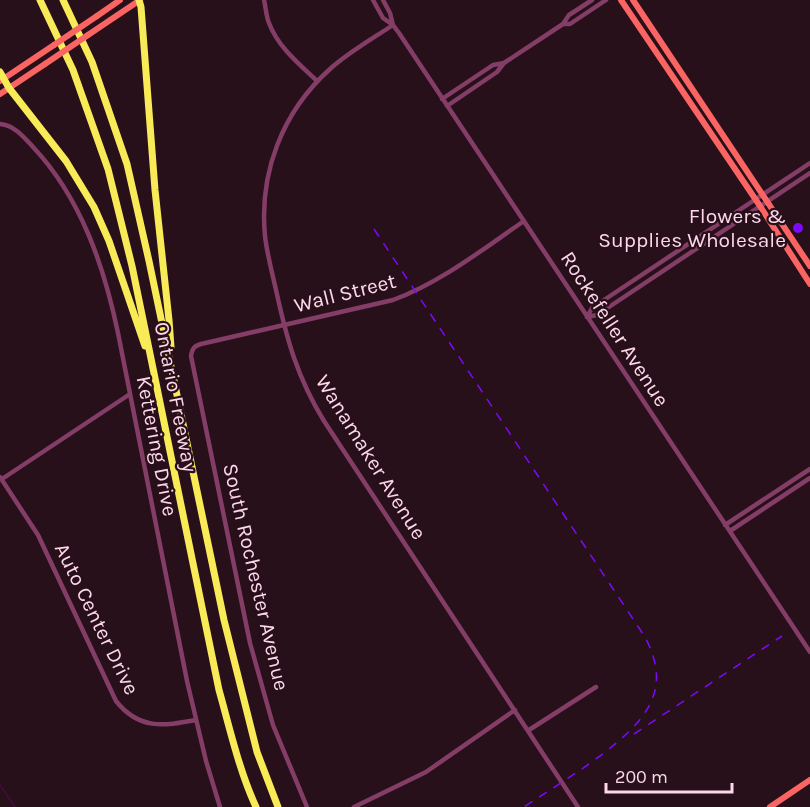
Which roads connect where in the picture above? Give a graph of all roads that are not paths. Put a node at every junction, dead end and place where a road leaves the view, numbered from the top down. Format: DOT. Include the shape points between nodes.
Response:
graph roads {
  1 [pos="40,0"];
  2 [pos="63,0"];
  3 [pos="120,0"];
  4 [pos="139,0"];
  5 [pos="264,0"];
  6 [pos="373,0"];
  7 [pos="383,0"];
  8 [pos="592,0"];
  9 [pos="606,0"];
  10 [pos="621,0"];
  11 [pos="633,0"];
  12 [pos="563,24"];
  13 [pos="393,25"];
  14 [pos="504,63"];
  15 [pos="1,77"];
  16 [pos="317,81"];
  17 [pos="9,88"];
  18 [pos="0,94"];
  19 [pos="442,99"];
  20 [pos="447,106"];
  21 [pos="0,124"];
  22 [pos="810,163"];
  23 [pos="810,173"];
  24 [pos="762,194"];
  25 [pos="754,199"];
  26 [pos="767,202"];
  27 [pos="760,206"];
  28 [pos="524,221"];
  29 [pos="810,266"];
  30 [pos="810,284"];
  31 [pos="587,316"];
  32 [pos="284,325"];
  33 [pos="193,349"];
  34 [pos="171,367"];
  35 [pos="153,371"];
  36 [pos="130,394"];
  37 [pos="810,469"];
  38 [pos="1,478"];
  39 [pos="810,478"];
  40 [pos="725,525"];
  41 [pos="730,531"];
  42 [pos="810,652"];
  43 [pos="596,687"];
  44 [pos="515,710"];
  45 [pos="196,720"];
  46 [pos="529,730"];
  47 [pos="810,780"];
  48 [pos="220,807"];
  49 [pos="255,807"];
  50 [pos="278,807"];
  51 [pos="307,807"];
  52 [pos="354,807"];
  53 [pos="578,807"];
  54 [pos="770,807"];
  1 -- 35 [label="highway, Ontario Freeway" via="73,70 108,169"];
  2 -- 34 [label="highway, Ontario Freeway" via="92,62 127,164"];
  3 -- 15 [label="main road, bridge"];
  4 -- 17 [label="main road, bridge"];
  4 -- 34 [label="highway" via="170,320"];
  5 -- 16 [label="street" via="276,37"];
  6 -- 13 [label="street, Rockefeller Avenue" via="383,18"];
  7 -- 13 [label="street, Rockefeller Avenue"];
  8 -- 12 [label="street" via="569,15"];
  9 -- 12 [label="street" via="570,24"];
  10 -- 25 [label="main road"];
  11 -- 24 [label="main road"];
  12 -- 14 [label="street"];
  13 -- 16 [label="street, Wanamaker Avenue" via="344,57"];
  13 -- 19 [label="street, Rockefeller Avenue"];
  14 -- 19 [label="street" via="493,65"];
  14 -- 20 [label="street"];
  15 -- 17 [label="highway"];
  16 -- 32 [label="street, Wanamaker Avenue" via="284,128 266,184 266,243"];
  17 -- 18 [label="main road"];
  17 -- 35 [label="highway" via="66,161 94,207"];
  19 -- 20 [label="street, Rockefeller Avenue"];
  20 -- 28 [label="street, Rockefeller Avenue"];
  21 -- 36 [label="street, Kettering Drive" via="17,131 39,153 80,216 95,248 114,310"];
  22 -- 24 [label="street"];
  23 -- 26 [label="street"];
  24 -- 25 [label="street"];
  24 -- 26 [label="main road"];
  25 -- 27 [label="main road"];
  25 -- 31 [label="street" via="592,308"];
  26 -- 27 [label="street"];
  26 -- 29 [label="main road"];
  27 -- 30 [label="main road"];
  27 -- 31 [label="street" via="597,315"];
  28 -- 31 [label="street, Rockefeller Avenue"];
  28 -- 32 [label="street, Wall Street" via="439,278 405,295"];
  31 -- 40 [label="street, Rockefeller Avenue"];
  32 -- 33 [label="street, Wall Street"];
  32 -- 44 [label="street, Wanamaker Avenue" via="295,363 324,422"];
  33 -- 51 [label="street, South Rochester Avenue" via="191,356 250,643 273,725"];
  34 -- 50 [label="highway, Ontario Freeway" via="224,620 257,752"];
  35 -- 49 [label="highway, Ontario Freeway" via="219,690"];
  36 -- 38 [label="street"];
  36 -- 45 [label="street, Kettering Drive"];
  37 -- 40 [label="street"];
  38 -- 45 [label="street, Auto Center Drive" via="38,535 116,701 133,718 148,724"];
  39 -- 41 [label="street"];
  40 -- 41 [label="street, Rockefeller Avenue"];
  41 -- 42 [label="street, Rockefeller Avenue"];
  43 -- 46 [label="street"];
  44 -- 46 [label="street, Wanamaker Avenue"];
  44 -- 52 [label="street" via="426,772"];
  45 -- 48 [label="street, Kettering Drive"];
  46 -- 53 [label="street, Wanamaker Avenue"];
  47 -- 54 [label="main road"];
}
